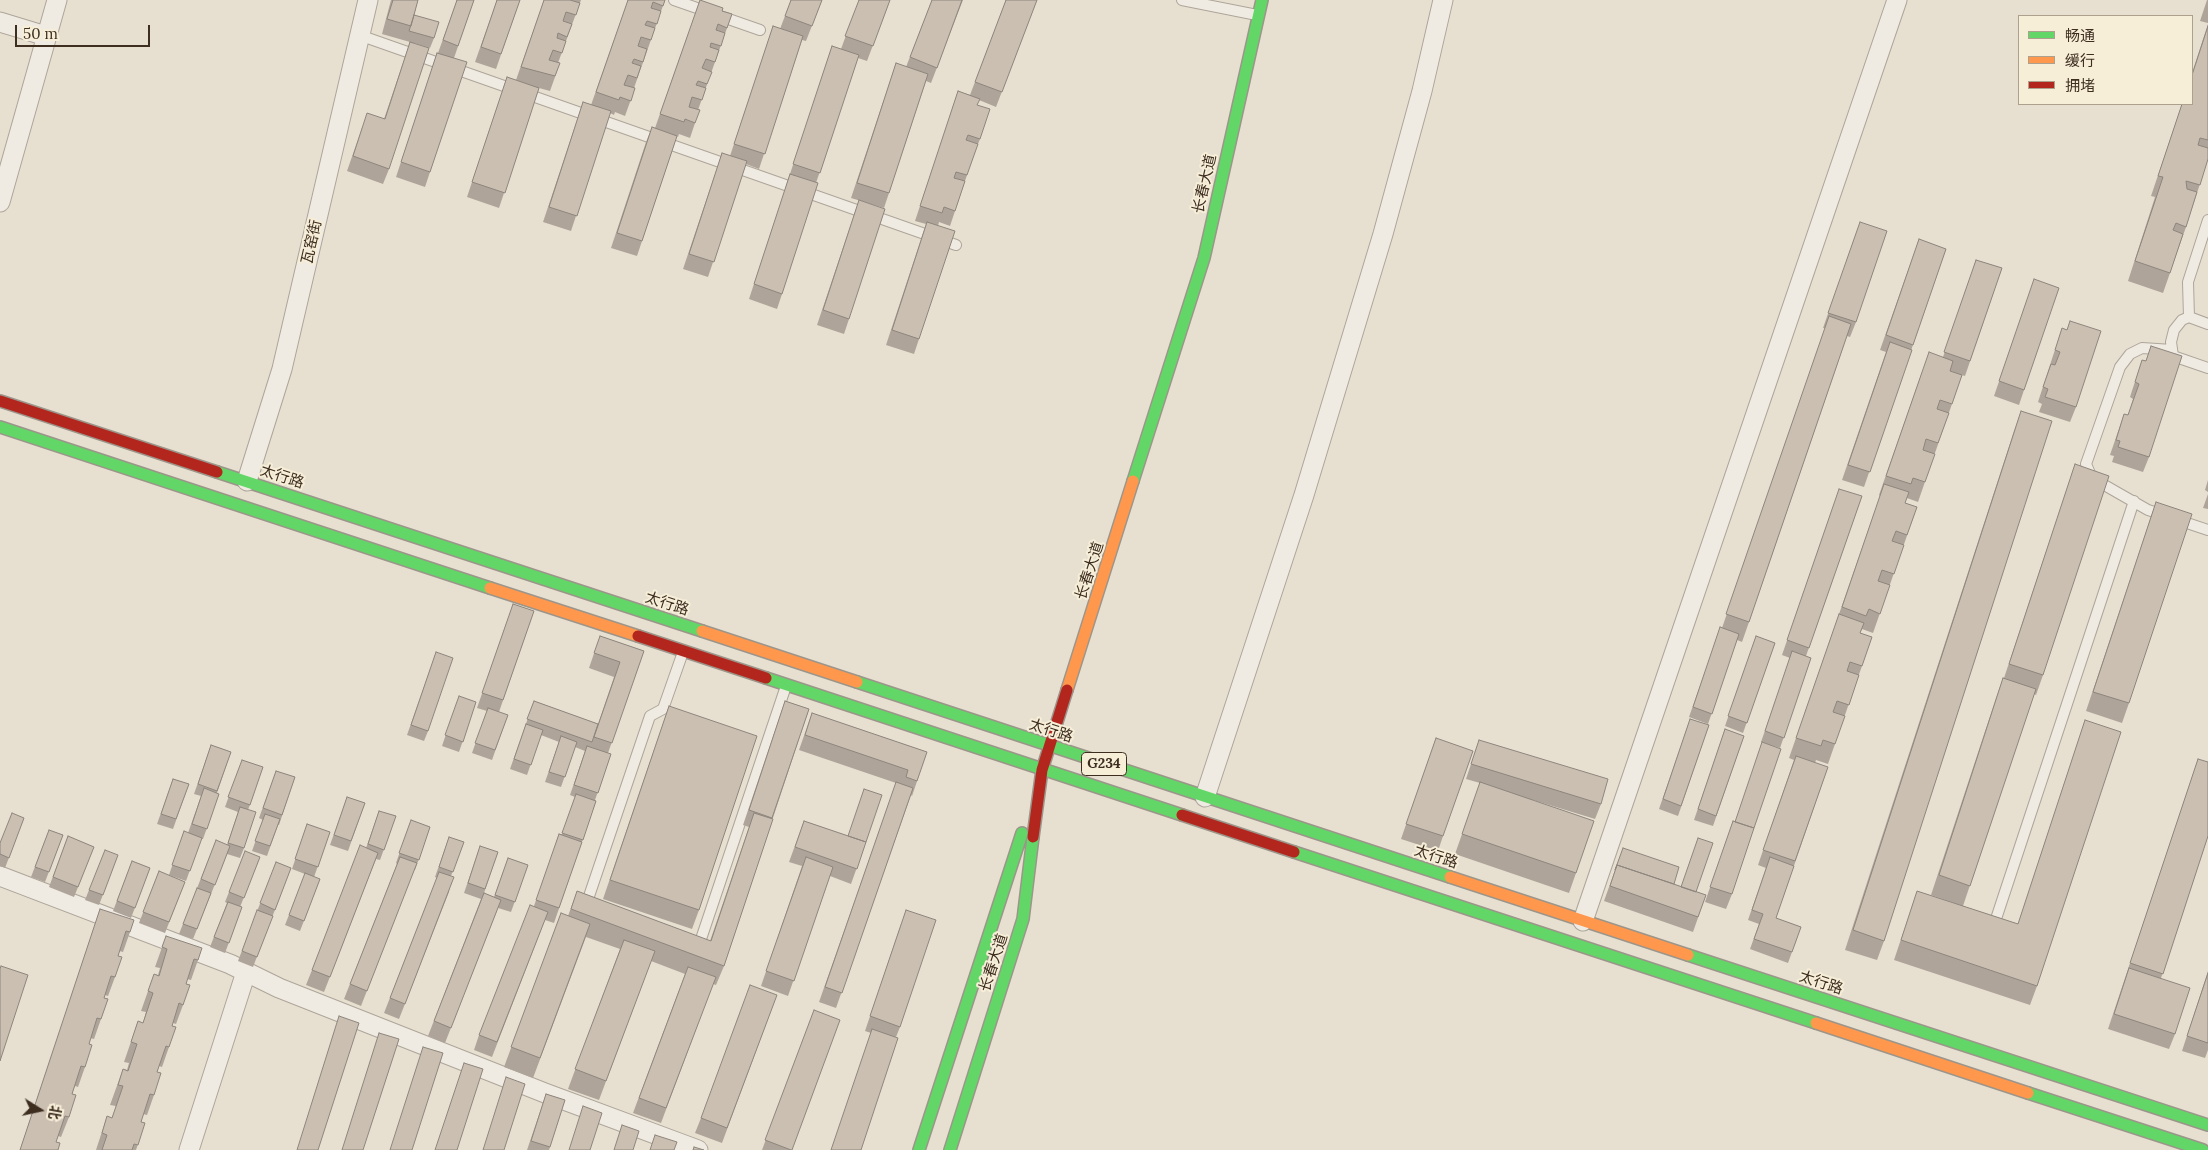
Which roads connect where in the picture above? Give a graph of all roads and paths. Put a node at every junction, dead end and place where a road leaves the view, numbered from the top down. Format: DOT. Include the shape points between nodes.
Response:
graph roads {
  1 [pos="56,0"];
  2 [pos="368,0"];
  3 [pos="674,0"];
  4 [pos="1182,0"];
  5 [pos="1262,0"];
  6 [pos="1443,0"];
  7 [pos="1896,0"];
  8 [pos="1258,15"];
  9 [pos="0,22"];
  10 [pos="760,30"];
  11 [pos="360,35"];
  12 [pos="46,36"];
  13 [pos="0,202"];
  14 [pos="2208,220"];
  15 [pos="956,245"];
  16 [pos="2189,317"];
  17 [pos="2208,324"];
  18 [pos="2172,350"];
  19 [pos="2208,368"];
  20 [pos="0,401"];
  21 [pos="0,427"];
  22 [pos="247,481"];
  23 [pos="2134,501"];
  24 [pos="2208,530"];
  25 [pos="683,651"];
  26 [pos="786,685"];
  27 [pos="1050,746"];
  28 [pos="1042,770"];
  29 [pos="1205,797"];
  30 [pos="0,876"];
  31 [pos="594,913"];
  32 [pos="1583,921"];
  33 [pos="1993,928"];
  34 [pos="688,945"];
  35 [pos="246,972"];
  36 [pos="2208,1125"];
  37 [pos="189,1150"];
  38 [pos="698,1150"];
  39 [pos="919,1150"];
  40 [pos="950,1150"];
  41 [pos="2203,1150"];
  1 -- 12 [label="street"];
  2 -- 11 [label="street, 瓦窑街"];
  3 -- 10 [label="lane"];
  4 -- 8 [label="lane"];
  5 -- 8 [label="main road, 长春大道"];
  6 -- 29 [label="street" via="1383,234 1304,495"];
  7 -- 32 [label="street"];
  8 -- 27 [label="main road, 长春大道" via="1204,258"];
  9 -- 12 [label="street"];
  11 -- 15 [label="lane"];
  11 -- 22 [label="street, 瓦窑街" via="282,369"];
  12 -- 13 [label="street"];
  14 -- 16 [label="lane" via="2188,282"];
  16 -- 17 [label="lane"];
  16 -- 18 [label="lane" via="2174,330"];
  18 -- 19 [label="lane" via="2173,356"];
  18 -- 23 [label="lane" via="2142,348 2130,354 2120,368 2086,464 2092,478"];
  20 -- 22 [label="main road, 太行路 / G234"];
  21 -- 25 [label="main road, G234"];
  22 -- 27 [label="main road, 太行路 / G234"];
  23 -- 24 [label="lane" via="2148,510"];
  23 -- 33 [label="lane"];
  25 -- 26 [label="main road, G234"];
  25 -- 31 [label="lane" via="664,709 650,716 585,910"];
  26 -- 28 [label="main road, G234"];
  26 -- 34 [label="lane" via="698,948"];
  27 -- 28 [label="main road, 长春大道"];
  27 -- 29 [label="main road, 太行路 / G234"];
  28 -- 39 [label="main road"];
  28 -- 40 [label="main road, 长春大道" via="1024,920"];
  28 -- 41 [label="main road, G234"];
  29 -- 32 [label="main road, 太行路 / G234"];
  30 -- 35 [label="street"];
  32 -- 36 [label="main road, 太行路 / G234"];
  35 -- 37 [label="street"];
  35 -- 38 [label="street" via="279,988"];
}
